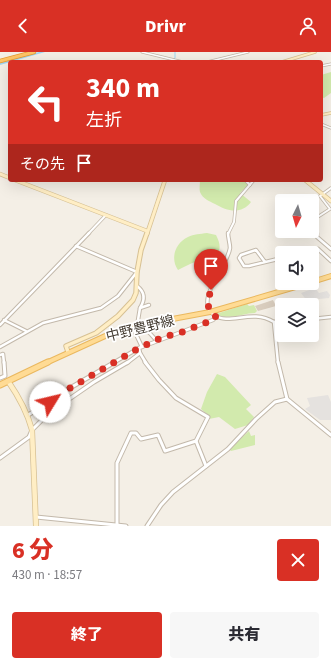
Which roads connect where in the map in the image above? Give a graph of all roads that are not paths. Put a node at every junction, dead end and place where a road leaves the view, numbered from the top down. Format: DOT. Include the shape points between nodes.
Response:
graph roads {
  1 [pos="34,52"];
  2 [pos="142,52"];
  3 [pos="248,52"];
  4 [pos="316,52"];
  5 [pos="175,60"];
  6 [pos="215,60"];
  7 [pos="289,60"];
  8 [pos="0,62"];
  9 [pos="20,182"];
  10 [pos="164,182"];
  11 [pos="247,182"];
  12 [pos="252,182"];
  13 [pos="307,182"];
  14 [pos="250,185"];
  15 [pos="331,188"];
  16 [pos="324,194"];
  17 [pos="331,201"];
  18 [pos="106,216"];
  19 [pos="147,231"];
  20 [pos="76,246"];
  21 [pos="331,249"];
  22 [pos="319,250"];
  23 [pos="275,260"];
  24 [pos="331,261"];
  25 [pos="265,262"];
  26 [pos="137,272"];
  27 [pos="331,276"];
  28 [pos="319,280"];
  29 [pos="137,286"];
  30 [pos="281,290"];
  31 [pos="149,305"];
  32 [pos="140,308"];
  33 [pos="210,312"];
  34 [pos="216,317"];
  35 [pos="331,317"];
  36 [pos="319,318"];
  37 [pos="4,320"];
  38 [pos="274,322"];
  39 [pos="148,324"];
  40 [pos="0,325"];
  41 [pos="135,327"];
  42 [pos="26,332"];
  43 [pos="156,340"];
  44 [pos="0,347"];
  45 [pos="141,348"];
  46 [pos="68,352"];
  47 [pos="140,353"];
  48 [pos="0,355"];
  49 [pos="0,378"];
  50 [pos="8,381"];
  51 [pos="0,385"];
  52 [pos="288,399"];
  53 [pos="28,415"];
  54 [pos="32,430"];
  55 [pos="331,435"];
  56 [pos="196,441"];
  57 [pos="0,458"];
  58 [pos="206,466"];
  59 [pos="35,517"];
  60 [pos="117,525"];
  61 [pos="36,526"];
  62 [pos="126,526"];
  63 [pos="147,526"];
  1 -- 8 [label="highway"];
  2 -- 5 [label="street"];
  3 -- 6 [label="street"];
  4 -- 7 [label="street"];
  9 -- 18 [label="street"];
  10 -- 19 [label="street"];
  11 -- 14 [label="street"];
  12 -- 14 [label="street"];
  13 -- 16 [label="street"];
  14 -- 33 [label="street" via="235,204 233,225 228,233 230,249 208,298"];
  15 -- 16 [label="street"];
  16 -- 17 [label="street"];
  16 -- 21 [label="street" via="320,196 321,199 330,209 313,220 317,236"];
  18 -- 19 [label="street"];
  18 -- 20 [label="street"];
  19 -- 26 [label="street"];
  20 -- 26 [label="street"];
  20 -- 37 [label="street"];
  22 -- 24 [label="street"];
  23 -- 25 [label="street"];
  25 -- 25 [label="street" via="244,266 239,258 256,250"];
  26 -- 29 [label="street"];
  26 -- 42 [label="street" via="118,296 101,308 54,319"];
  27 -- 28 [label="main road, 中野豊野線"];
  29 -- 32 [label="street" via="144,296"];
  29 -- 46 [label="street" via="133,300 118,316 96,333 66,346"];
  30 -- 33 [label="main road, 中野豊野線"];
  31 -- 32 [label="street"];
  32 -- 41 [label="street"];
  33 -- 34 [label="street"];
  33 -- 39 [label="main road, 中野豊野線"];
  34 -- 38 [label="street" via="230,319 261,315"];
  34 -- 43 [label="street" via="188,330"];
  35 -- 36 [label="street"];
  37 -- 40 [label="street"];
  37 -- 42 [label="street"];
  38 -- 52 [label="street" via="279,370"];
  39 -- 41 [label="main road, 中野豊野線"];
  39 -- 43 [label="street" via="146,328"];
  41 -- 45 [label="street"];
  41 -- 46 [label="main road, 中野豊野線" via="114,332"];
  42 -- 44 [label="street"];
  43 -- 45 [label="street"];
  45 -- 47 [label="street"];
  45 -- 53 [label="street" via="51,399"];
  46 -- 50 [label="main road, 中野豊野線"];
  47 -- 54 [label="street" via="49,413"];
  47 -- 56 [label="street" via="153,374 174,395 208,417"];
  48 -- 49 [label="street" via="3,354 5,376"];
  50 -- 51 [label="main road, 中野豊野線"];
  50 -- 53 [label="street"];
  52 -- 55 [label="street"];
  52 -- 58 [label="street" via="275,402 228,449"];
  53 -- 54 [label="street"];
  54 -- 57 [label="street" via="24,440"];
  54 -- 59 [label="street"];
  56 -- 58 [label="street"];
  56 -- 60 [label="street" via="165,451 158,435 141,439 136,433 130,433 117,463"];
  58 -- 63 [label="street" via="160,504"];
  59 -- 60 [label="street"];
  59 -- 61 [label="street"];
  60 -- 62 [label="street"];
}
